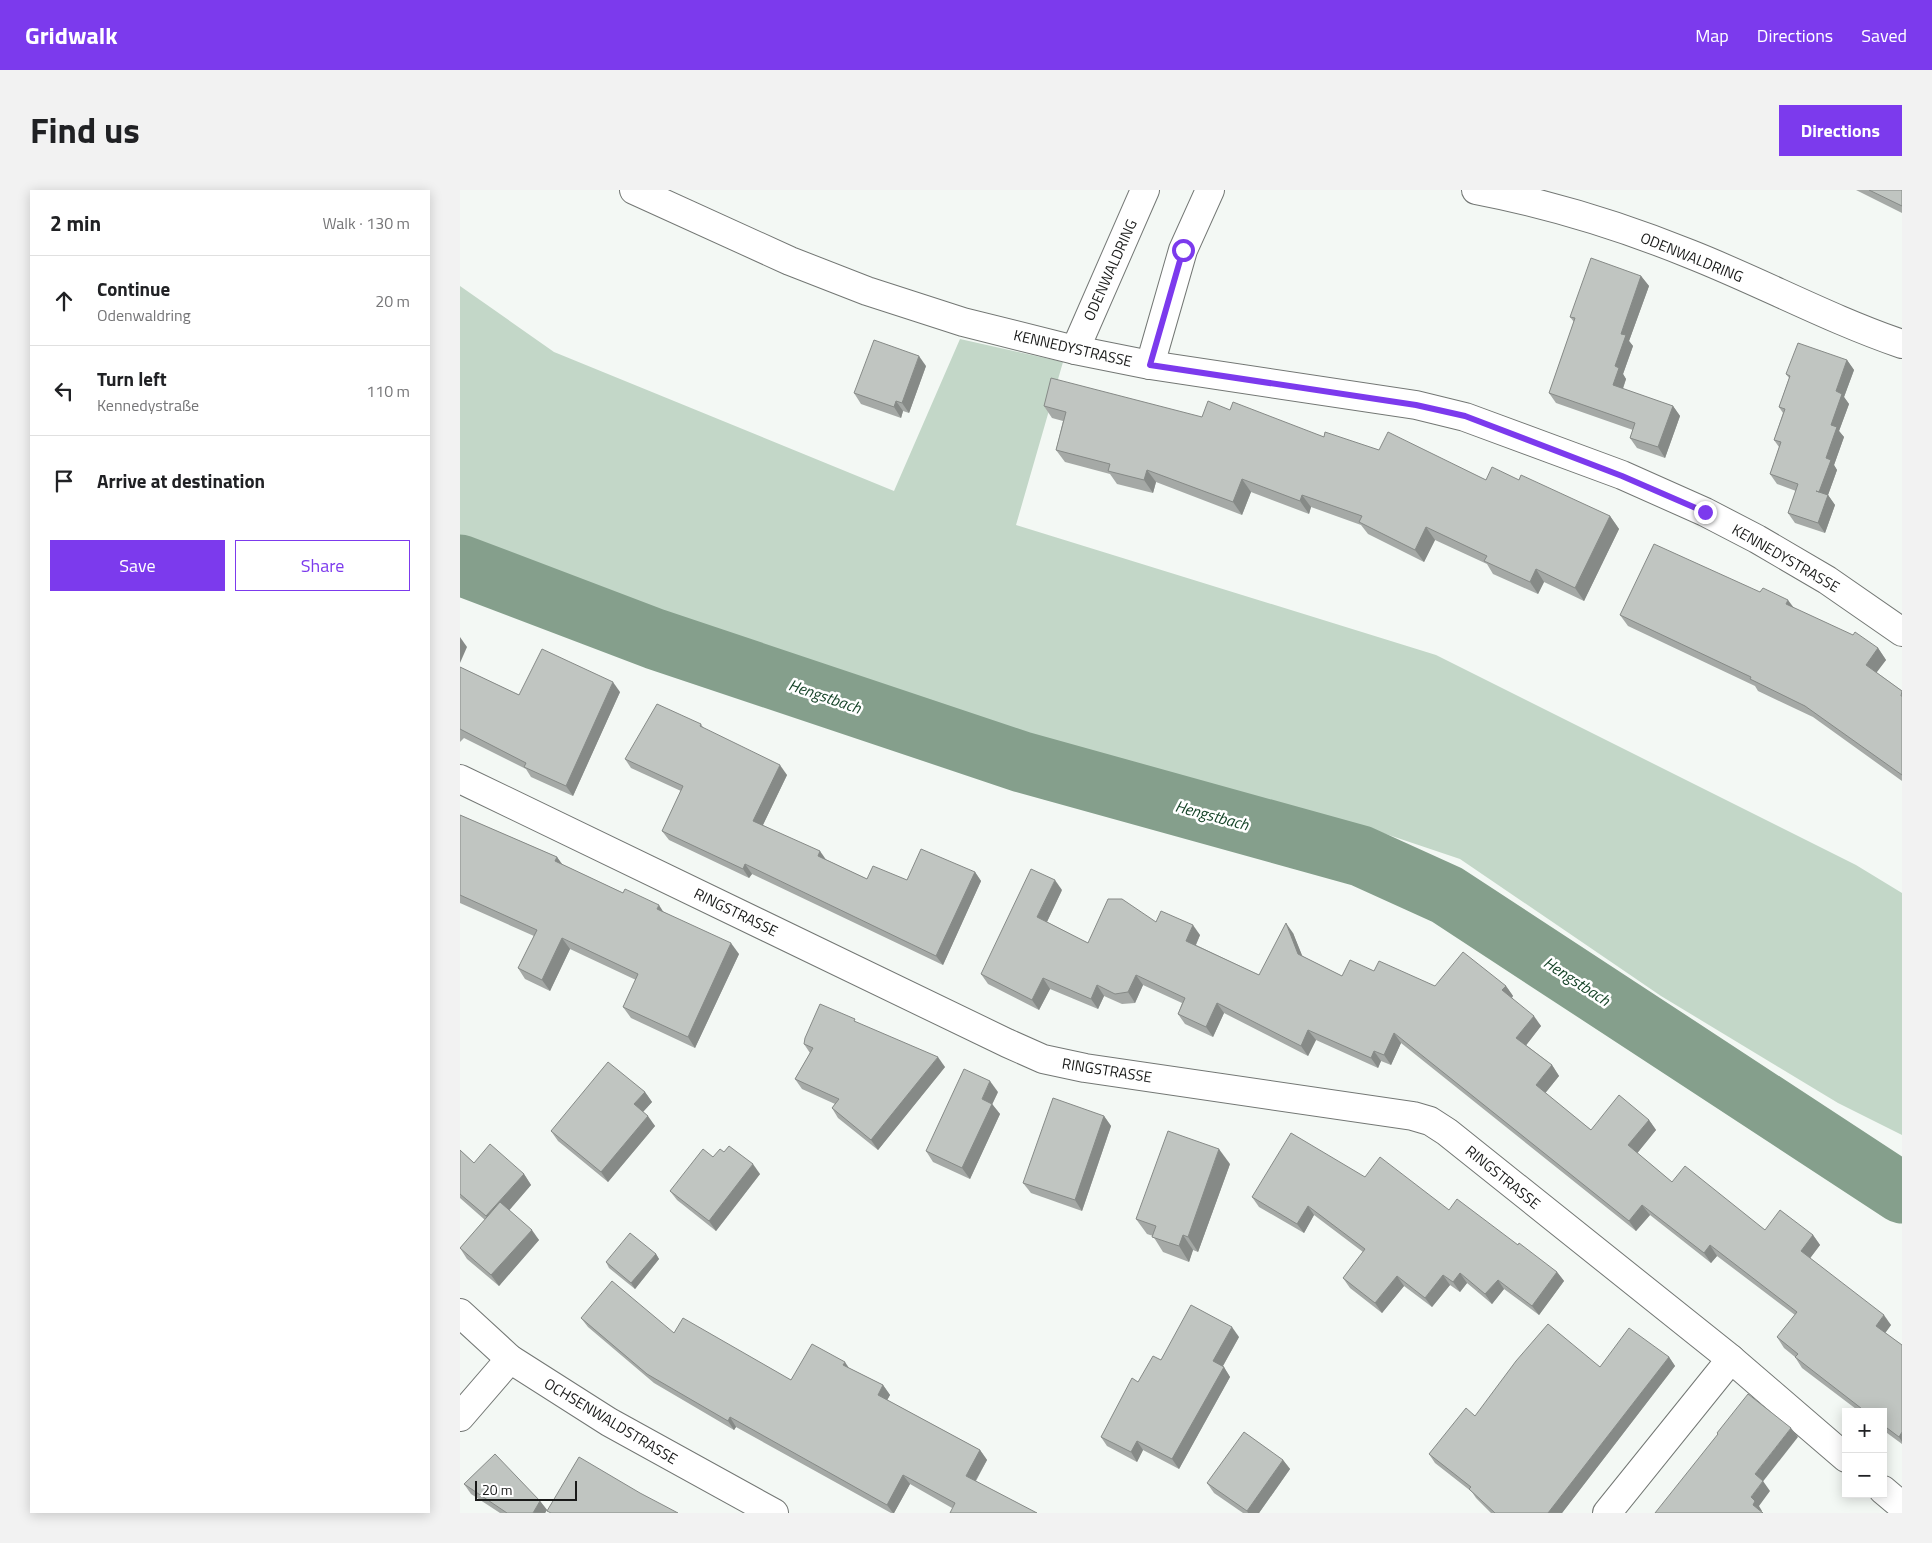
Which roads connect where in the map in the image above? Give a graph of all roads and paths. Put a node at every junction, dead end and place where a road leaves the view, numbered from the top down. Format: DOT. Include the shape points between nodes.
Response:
graph roads {
  1 [pos="634,190"];
  2 [pos="1145,190"];
  3 [pos="1210,190"];
  4 [pos="1476,190"];
  5 [pos="1902,344"];
  6 [pos="1075,350"];
  7 [pos="1150,365"];
  8 [pos="1902,632"];
  9 [pos="460,779"];
  10 [pos="460,1313"];
  11 [pos="510,1359"];
  12 [pos="1731,1359"];
  13 [pos="460,1417"];
  14 [pos="1842,1455"];
  15 [pos="1887,1493"];
  16 [pos="1902,1506"];
  17 [pos="774,1513"];
  18 [pos="1607,1513"];
  1 -- 6 [label="street, KENNEDYSTRASSE" via="748,243 867,291 963,322"];
  2 -- 6 [label="street, ODENWALDRING"];
  3 -- 7 [label="street" via="1183,250"];
  4 -- 5 [label="street, ODENWALDRING" via="1545,205 1690,254 1829,316"];
  6 -- 7 [label="street, KENNEDYSTRASSE"];
  7 -- 8 [label="street, KENNEDYSTRASSE" via="1416,405 1465,416 1622,476 1705,512 1827,580"];
  9 -- 12 [label="street, RINGSTRASSE" via="1043,1059 1430,1121"];
  10 -- 11 [label="street, OCHSENWALDSTRASSE"];
  11 -- 13 [label="street"];
  11 -- 17 [label="street, OCHSENWALDSTRASSE" via="609,1422"];
  12 -- 14 [label="street, RINGSTRASSE"];
  12 -- 18 [label="street"];
  15 -- 16 [label="street"];
}
